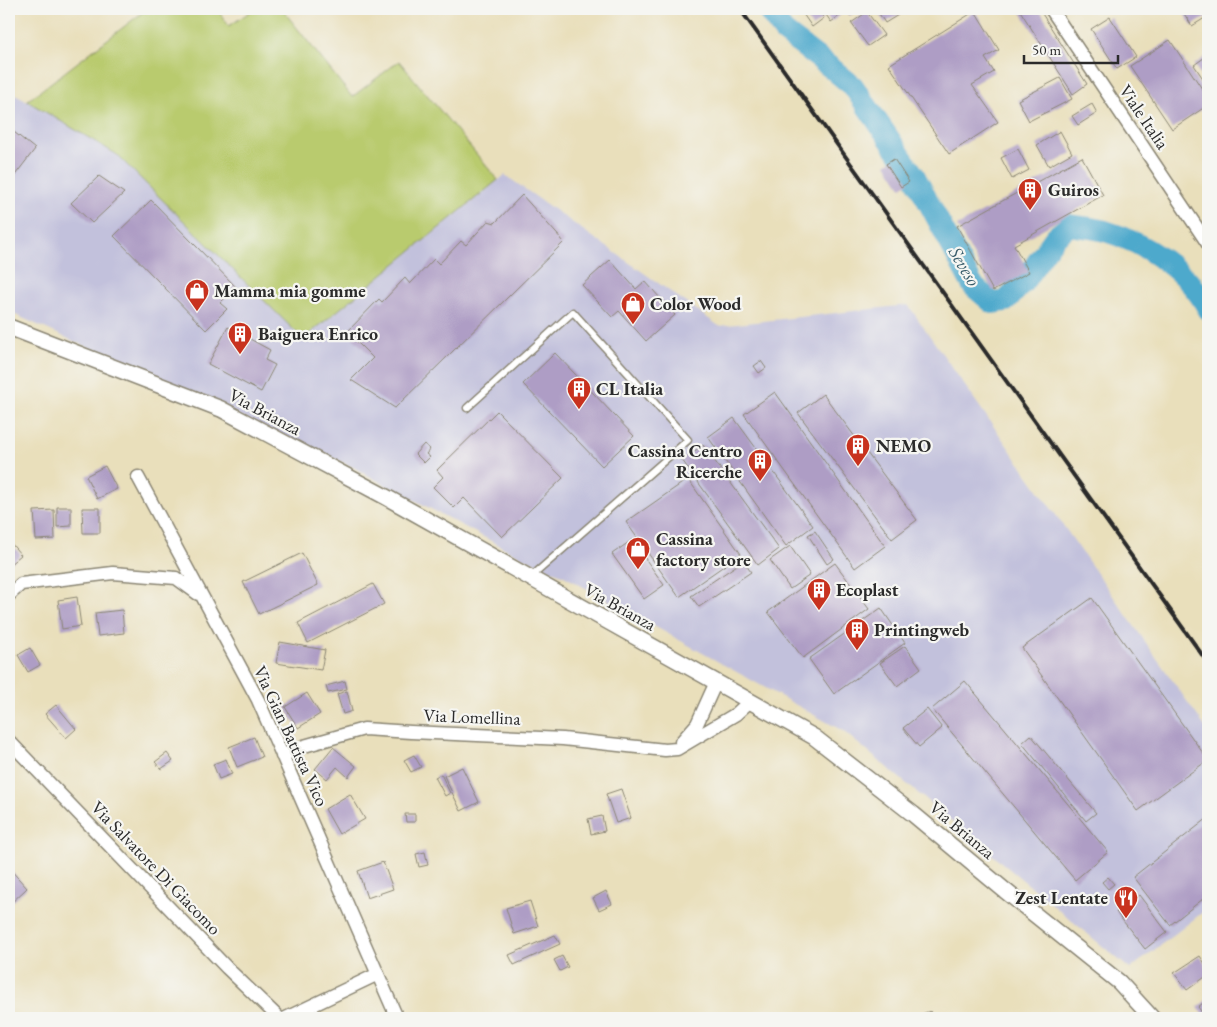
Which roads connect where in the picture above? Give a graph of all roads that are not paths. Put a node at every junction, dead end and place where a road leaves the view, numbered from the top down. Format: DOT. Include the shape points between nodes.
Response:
graph roads {
  1 [pos="1050,9"];
  2 [pos="1208,244"];
  3 [pos="9,327"];
  4 [pos="467,408"];
  5 [pos="138,477"];
  6 [pos="530,578"];
  7 [pos="9,595"];
  8 [pos="202,597"];
  9 [pos="716,682"];
  10 [pos="750,701"];
  11 [pos="9,741"];
  12 [pos="665,750"];
  13 [pos="282,756"];
  14 [pos="378,974"];
  15 [pos="279,1018"];
  16 [pos="286,1018"];
  17 [pos="397,1018"];
  18 [pos="1152,1018"];
  1 -- 2 [label="street, Viale Italia"];
  3 -- 6 [label="street, Via Brianza" via="221,409"];
  4 -- 6 [label="lane" via="573,312 688,440"];
  5 -- 8 [label="street, Via Gian Battista Vico"];
  6 -- 9 [label="street, Via Brianza"];
  7 -- 8 [label="street" via="21,584 113,573 176,578"];
  8 -- 13 [label="street, Via Gian Battista Vico" via="258,700"];
  9 -- 10 [label="street, Via Brianza"];
  9 -- 12 [label="street" via="697,724 681,742"];
  10 -- 12 [label="street, Via Lomellina" via="736,714 677,749"];
  10 -- 18 [label="street, Via Brianza" via="814,737 914,814 1119,982"];
  11 -- 15 [label="street, Via Salvatore Di Giacomo"];
  12 -- 13 [label="street, Via Lomellina" via="563,739 364,729 304,746"];
  13 -- 14 [label="street, Via Gian Battista Vico"];
  14 -- 16 [label="street"];
  14 -- 17 [label="street, Via Gian Battista Vico"];
}
